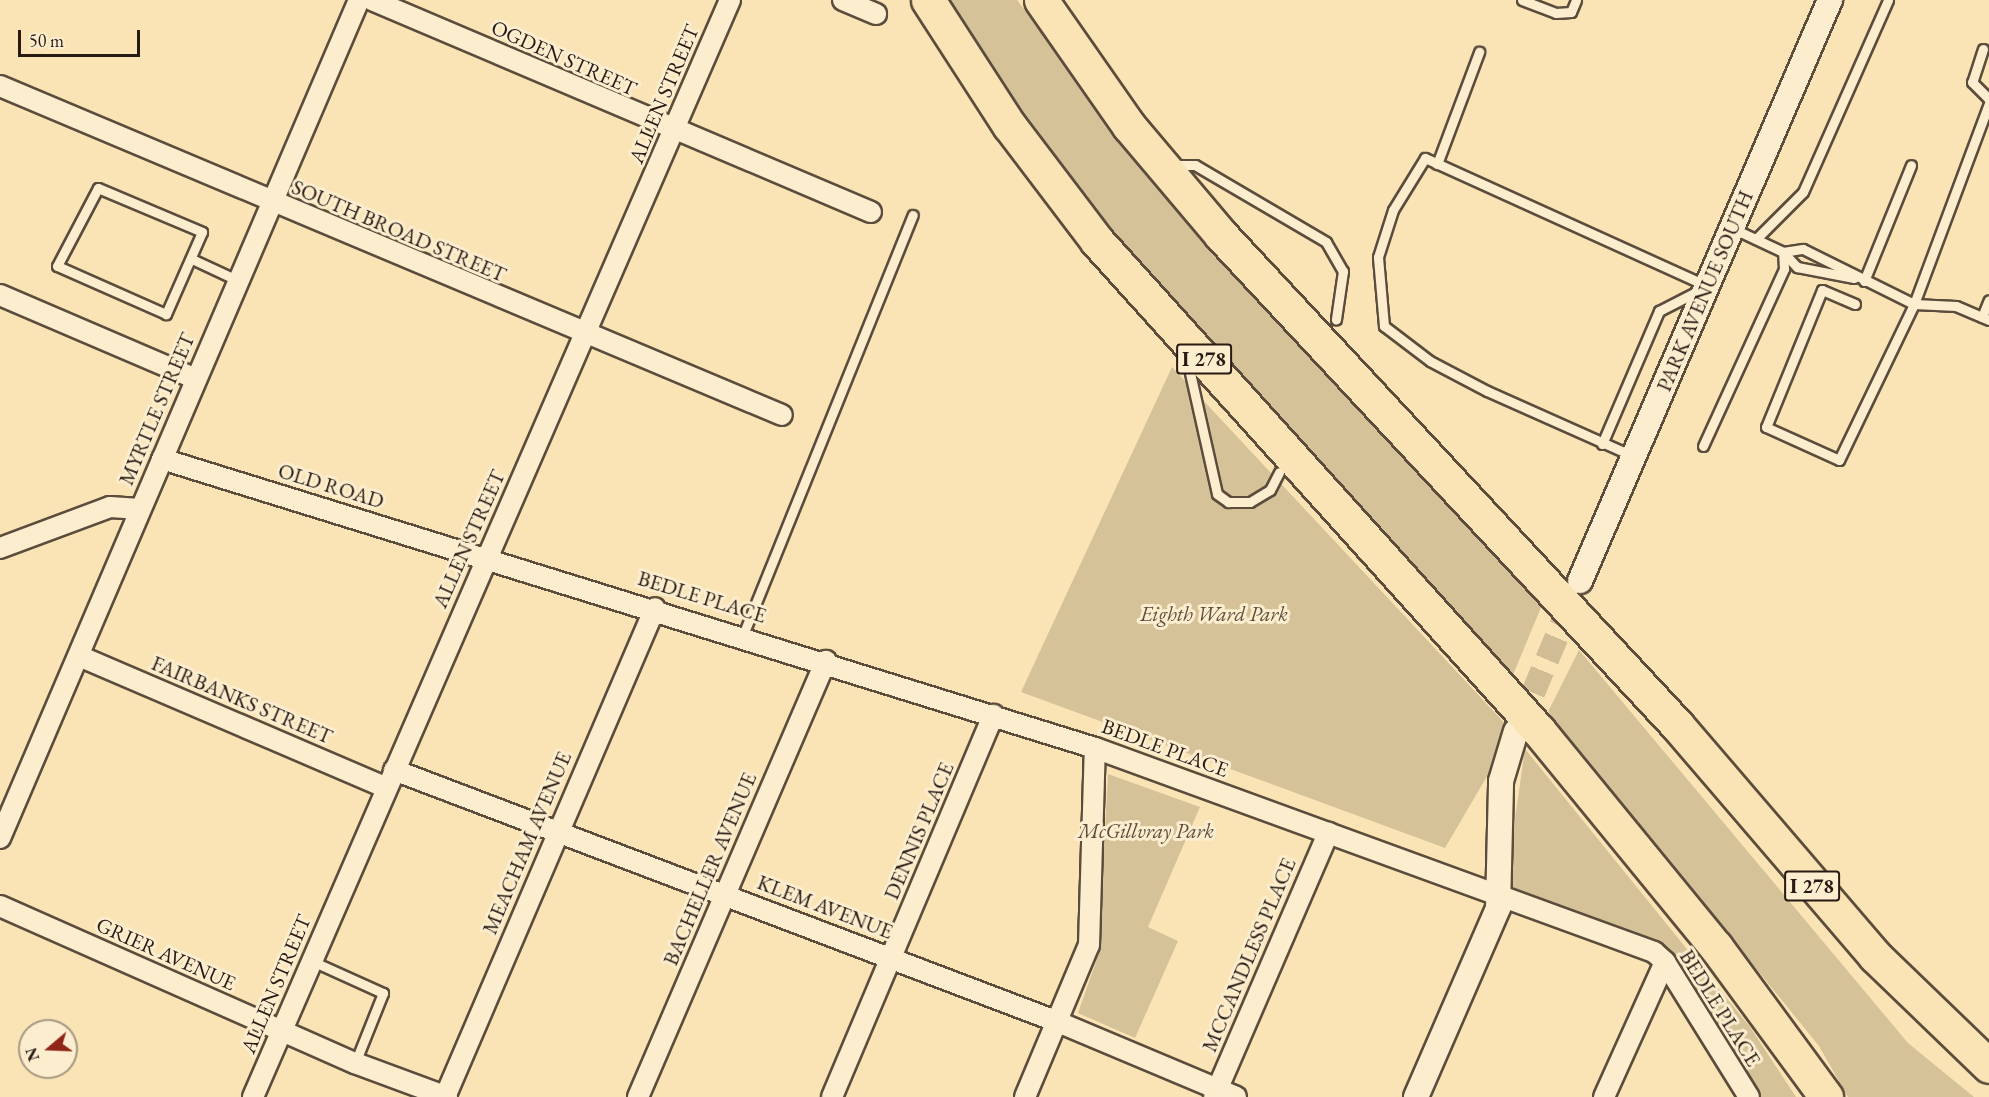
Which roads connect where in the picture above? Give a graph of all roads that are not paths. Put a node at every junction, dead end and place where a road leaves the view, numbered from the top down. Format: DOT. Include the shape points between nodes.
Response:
graph roads {
  1 [pos="359,0"];
  2 [pos="372,0"];
  3 [pos="730,0"];
  4 [pos="843,0"];
  5 [pos="928,0"];
  6 [pos="1041,0"];
  7 [pos="1522,0"];
  8 [pos="1576,0"];
  9 [pos="1830,0"];
  10 [pos="1888,0"];
  11 [pos="876,14"];
  12 [pos="1983,49"];
  13 [pos="1479,52"];
  14 [pos="0,86"];
  15 [pos="1989,99"];
  16 [pos="1989,103"];
  17 [pos="674,132"];
  18 [pos="1437,164"];
  19 [pos="1911,165"];
  20 [pos="1161,166"];
  21 [pos="273,203"];
  22 [pos="871,212"];
  23 [pos="913,215"];
  24 [pos="1732,228"];
  25 [pos="1756,239"];
  26 [pos="1783,252"];
  27 [pos="194,260"];
  28 [pos="1860,280"];
  29 [pos="239,281"];
  30 [pos="1707,286"];
  31 [pos="0,295"];
  32 [pos="1989,300"];
  33 [pos="1855,304"];
  34 [pos="1914,304"];
  35 [pos="1985,318"];
  36 [pos="1336,319"];
  37 [pos="1182,335"];
  38 [pos="586,337"];
  39 [pos="196,379"];
  40 [pos="782,415"];
  41 [pos="1602,444"];
  42 [pos="1703,447"];
  43 [pos="1634,456"];
  44 [pos="162,459"];
  45 [pos="1280,472"];
  46 [pos="140,509"];
  47 [pos="0,548"];
  48 [pos="487,556"];
  49 [pos="1580,581"];
  50 [pos="655,608"];
  51 [pos="743,635"];
  52 [pos="79,656"];
  53 [pos="826,661"];
  54 [pos="993,715"];
  55 [pos="1516,731"];
  56 [pos="1095,748"];
  57 [pos="390,779"];
  58 [pos="558,832"];
  59 [pos="1328,833"];
  60 [pos="0,838"];
  61 [pos="1502,894"];
  62 [pos="725,895"];
  63 [pos="0,906"];
  64 [pos="892,959"];
  65 [pos="312,961"];
  66 [pos="1665,962"];
  67 [pos="1058,1022"];
  68 [pos="281,1031"];
  69 [pos="355,1063"];
  70 [pos="1989,1066"];
  71 [pos="1216,1093"];
  72 [pos="253,1097"];
  73 [pos="446,1097"];
  74 [pos="638,1097"];
  75 [pos="832,1097"];
  76 [pos="1025,1097"];
  77 [pos="1236,1097"];
  78 [pos="1416,1097"];
  79 [pos="1604,1097"];
  80 [pos="1749,1097"];
  81 [pos="1826,1097"];
  1 -- 21 [label="street, MYRTLE STREET"];
  2 -- 17 [label="street, OGDEN STREET"];
  3 -- 17 [label="street, ALLEN STREET"];
  4 -- 11 [label="street"];
  5 -- 37 [label="highway, I 278" via="1043,172"];
  6 -- 20 [label="highway, I 278"];
  7 -- 8 [label="lane" via="1556,13 1571,12"];
  9 -- 24 [label="street, PARK AVENUE SOUTH"];
  10 -- 25 [label="lane" via="1803,192"];
  12 -- 15 [label="lane" via="1972,82"];
  13 -- 18 [label="lane"];
  14 -- 21 [label="street, SOUTH BROAD STREET"];
  16 -- 34 [label="lane"];
  17 -- 22 [label="street, OGDEN STREET"];
  17 -- 38 [label="street, ALLEN STREET"];
  18 -- 30 [label="lane"];
  18 -- 41 [label="lane" via="1425,158 1393,210 1378,257 1384,326 1440,366"];
  19 -- 28 [label="lane"];
  20 -- 36 [label="lane" via="1195,165 1326,242 1344,279"];
  20 -- 70 [label="highway, I 278" via="1677,725 1875,956"];
  21 -- 29 [label="street, MYRTLE STREET"];
  21 -- 38 [label="street, SOUTH BROAD STREET"];
  23 -- 51 [label="lane"];
  24 -- 25 [label="lane"];
  24 -- 30 [label="street, PARK AVENUE SOUTH"];
  25 -- 26 [label="lane"];
  26 -- 28 [label="lane" via="1797,267"];
  26 -- 28 [label="lane" via="1803,249"];
  26 -- 42 [label="lane" via="1784,269"];
  27 -- 27 [label="lane" via="202,232 98,188 57,266 166,314"];
  27 -- 29 [label="lane"];
  28 -- 34 [label="lane"];
  29 -- 39 [label="street, MYRTLE STREET"];
  30 -- 41 [label="lane" via="1659,311"];
  30 -- 43 [label="street, PARK AVENUE SOUTH"];
  31 -- 39 [label="street"];
  32 -- 35 [label="lane"];
  33 -- 34 [label="lane" via="1822,290 1766,427 1839,460"];
  34 -- 35 [label="lane" via="1956,306"];
  37 -- 45 [label="lane" via="1214,489 1228,502 1250,502 1270,490"];
  37 -- 81 [label="highway, I 278" via="1539,730 1716,947"];
  38 -- 40 [label="street, SOUTH BROAD STREET"];
  38 -- 48 [label="street, ALLEN STREET"];
  39 -- 44 [label="street, MYRTLE STREET"];
  41 -- 43 [label="lane"];
  43 -- 49 [label="street, PARK AVENUE SOUTH"];
  44 -- 46 [label="street, MYRTLE STREET"];
  44 -- 48 [label="street, OLD ROAD"];
  46 -- 47 [label="street" via="110,507"];
  46 -- 52 [label="street, MYRTLE STREET"];
  48 -- 50 [label="street, BEDLE PLACE"];
  48 -- 57 [label="street, ALLEN STREET"];
  50 -- 51 [label="street, BEDLE PLACE"];
  50 -- 58 [label="street, MEACHAM AVENUE"];
  51 -- 53 [label="street, BEDLE PLACE"];
  52 -- 57 [label="street, FAIRBANKS STREET"];
  52 -- 60 [label="street, MYRTLE STREET"];
  53 -- 54 [label="street, BEDLE PLACE"];
  53 -- 62 [label="street, BACHELLER AVENUE"];
  54 -- 56 [label="street, BEDLE PLACE"];
  54 -- 64 [label="street, DENNIS PLACE"];
  55 -- 61 [label="street" via="1501,781"];
  56 -- 59 [label="street, BEDLE PLACE"];
  56 -- 67 [label="street" via="1089,945"];
  57 -- 58 [label="street, KLEM AVENUE"];
  57 -- 65 [label="street, ALLEN STREET"];
  58 -- 62 [label="street, KLEM AVENUE"];
  58 -- 73 [label="street, MEACHAM AVENUE"];
  59 -- 61 [label="street, BEDLE PLACE"];
  59 -- 71 [label="street, MCCANDLESS PLACE"];
  61 -- 66 [label="street, BEDLE PLACE" via="1654,952"];
  61 -- 78 [label="street"];
  62 -- 64 [label="street, KLEM AVENUE"];
  62 -- 74 [label="street, BACHELLER AVENUE"];
  63 -- 68 [label="street, GRIER AVENUE"];
  64 -- 67 [label="street, KLEM AVENUE"];
  64 -- 75 [label="street, DENNIS PLACE"];
  65 -- 68 [label="street, ALLEN STREET"];
  65 -- 69 [label="lane" via="383,993"];
  66 -- 79 [label="street"];
  66 -- 80 [label="street, BEDLE PLACE"];
  67 -- 71 [label="street, KLEM AVENUE"];
  67 -- 76 [label="street"];
  68 -- 69 [label="street, GRIER AVENUE"];
  68 -- 72 [label="street, ALLEN STREET"];
  69 -- 73 [label="street, GRIER AVENUE"];
  71 -- 77 [label="street, KLEM AVENUE"];
}
